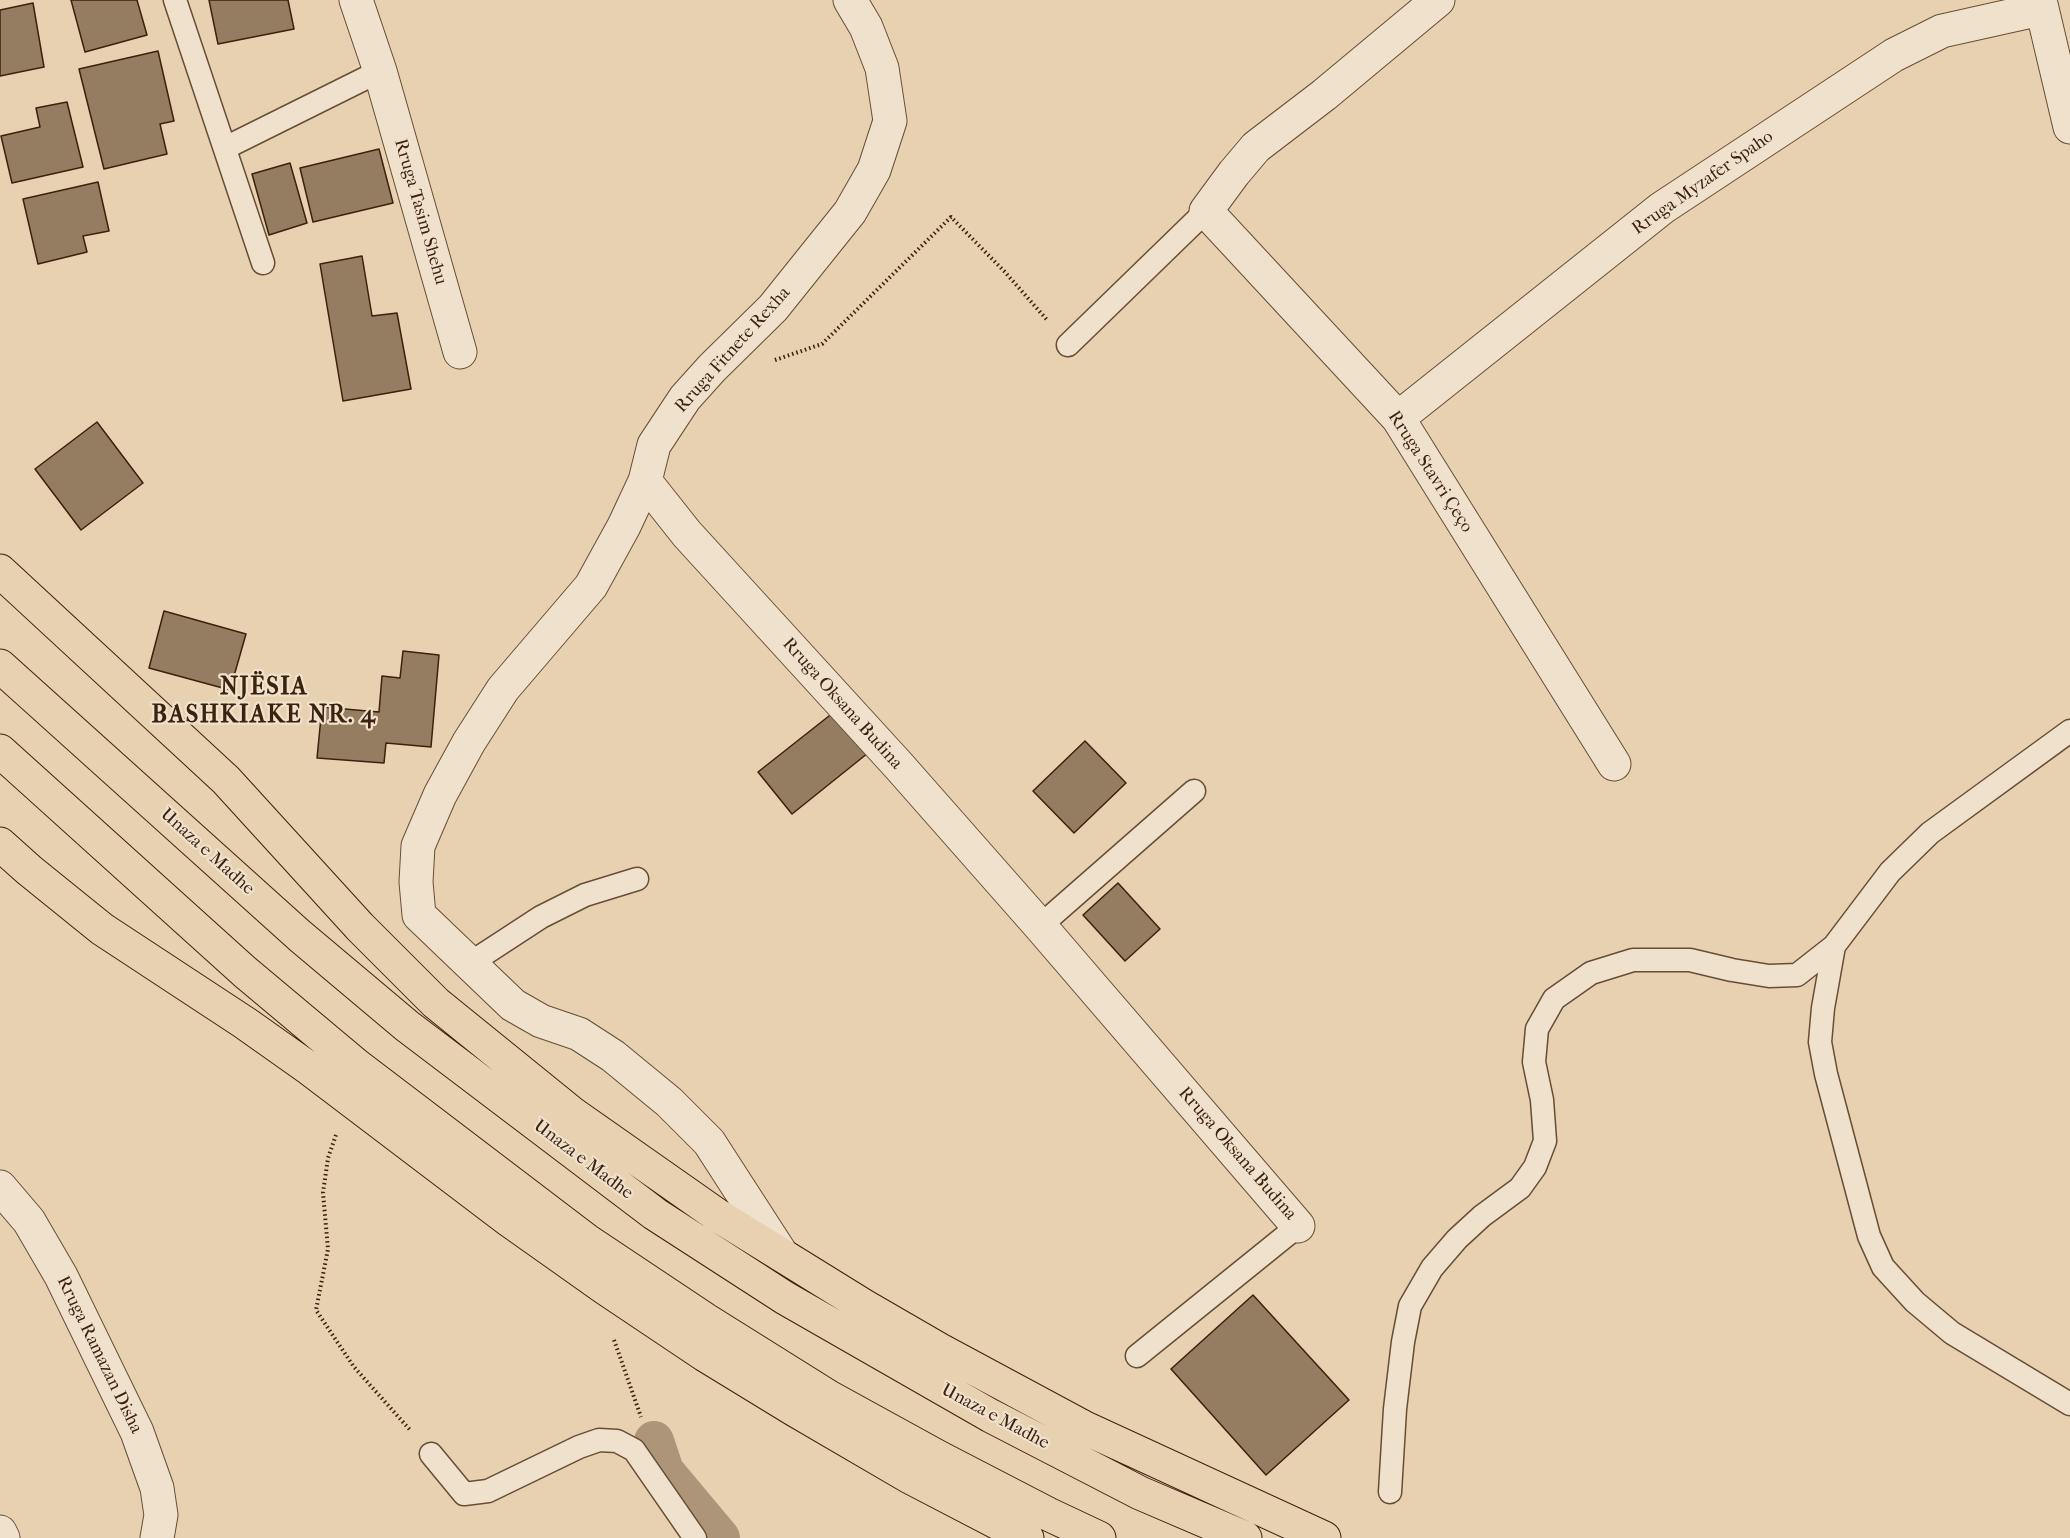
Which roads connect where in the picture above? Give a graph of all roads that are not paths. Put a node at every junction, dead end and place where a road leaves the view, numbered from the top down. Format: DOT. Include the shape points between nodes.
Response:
graph roads {
  1 [pos="175,0"];
  2 [pos="356,0"];
  3 [pos="850,0"];
  4 [pos="1438,0"];
  5 [pos="2041,5"];
  6 [pos="380,71"];
  7 [pos="2070,127"];
  8 [pos="225,148"];
  9 [pos="1206,211"];
  10 [pos="263,263"];
  11 [pos="1068,345"];
  12 [pos="460,352"];
  13 [pos="1398,418"];
  14 [pos="645,481"];
  15 [pos="0,571"];
  16 [pos="0,666"];
  17 [pos="2070,731"];
  18 [pos="0,751"];
  19 [pos="1614,764"];
  20 [pos="1194,791"];
  21 [pos="0,844"];
  22 [pos="637,879"];
  23 [pos="1040,926"];
  24 [pos="1834,946"];
  25 [pos="469,964"];
  26 [pos="0,1187"];
  27 [pos="1298,1226"];
  28 [pos="782,1255"];
  29 [pos="1137,1356"];
  30 [pos="2070,1404"];
  31 [pos="431,1454"];
  32 [pos="1390,1492"];
  33 [pos="0,1532"];
  34 [pos="3,1538"];
  35 [pos="157,1538"];
  36 [pos="695,1538"];
  37 [pos="1027,1538"];
  38 [pos="1099,1538"];
  39 [pos="1245,1538"];
  40 [pos="1324,1538"];
  1 -- 8 [label="lane"];
  2 -- 6 [label="street, Rruga Tasim Shehu"];
  3 -- 14 [label="street, Rruga Fitnete Rexha" via="882,68 890,121 874,171 850,212 774,308 685,398 654,445"];
  4 -- 9 [label="street" via="1256,147"];
  5 -- 7 [label="street"];
  5 -- 13 [label="street, Rruga Myzafer Spaho" via="1942,31 1894,55 1662,208"];
  6 -- 8 [label="lane"];
  6 -- 12 [label="street, Rruga Tasim Shehu"];
  8 -- 10 [label="lane"];
  9 -- 11 [label="lane"];
  9 -- 13 [label="street, Rruga Stavri Çeço"];
  13 -- 19 [label="street, Rruga Stavri Çeço"];
  14 -- 23 [label="street, Rruga Oksana Budina" via="687,534"];
  14 -- 25 [label="street, Rruga Fitnete Rexha" via="591,586 503,689 469,742 418,846 419,915"];
  15 -- 28 [label="highway" via="226,780 360,927 436,1003 573,1114 717,1215"];
  16 -- 39 [label="highway, Unaza e Madhe" via="300,936 407,1026 655,1214 784,1298 990,1416 1140,1493"];
  17 -- 24 [label="lane" via="1930,833 1890,872"];
  18 -- 38 [label="highway" via="245,972 348,1058 586,1240 829,1397"];
  20 -- 23 [label="lane"];
  21 -- 37 [label="highway" via="102,929 245,1023 604,1288 795,1410 908,1476"];
  22 -- 25 [label="lane" via="585,895 541,917"];
  23 -- 27 [label="street, Rruga Oksana Budina"];
  24 -- 30 [label="lane" via="1820,1042 1869,1236 1883,1267 1915,1302 1952,1333"];
  24 -- 32 [label="lane" via="1797,975 1769,976 1690,960 1634,960 1591,973 1554,999 1537,1029 1534,1062 1545,1141 1535,1167 1520,1188 1457,1239 1432,1268 1410,1306 1395,1409"];
  25 -- 28 [label="street, Rruga Fitnete Rexha" via="513,1005 596,1045 669,1102 709,1142"];
  26 -- 35 [label="street, Rruga Ramazan Disha" via="28,1221 61,1276 137,1432 157,1488"];
  27 -- 29 [label="lane, Rruga Oksana Budina"];
  28 -- 40 [label="highway" via="940,1350 1076,1423"];
  31 -- 36 [label="lane" via="464,1494 488,1491 599,1440 617,1441 634,1450"];
  33 -- 34 [label="street"];
}
